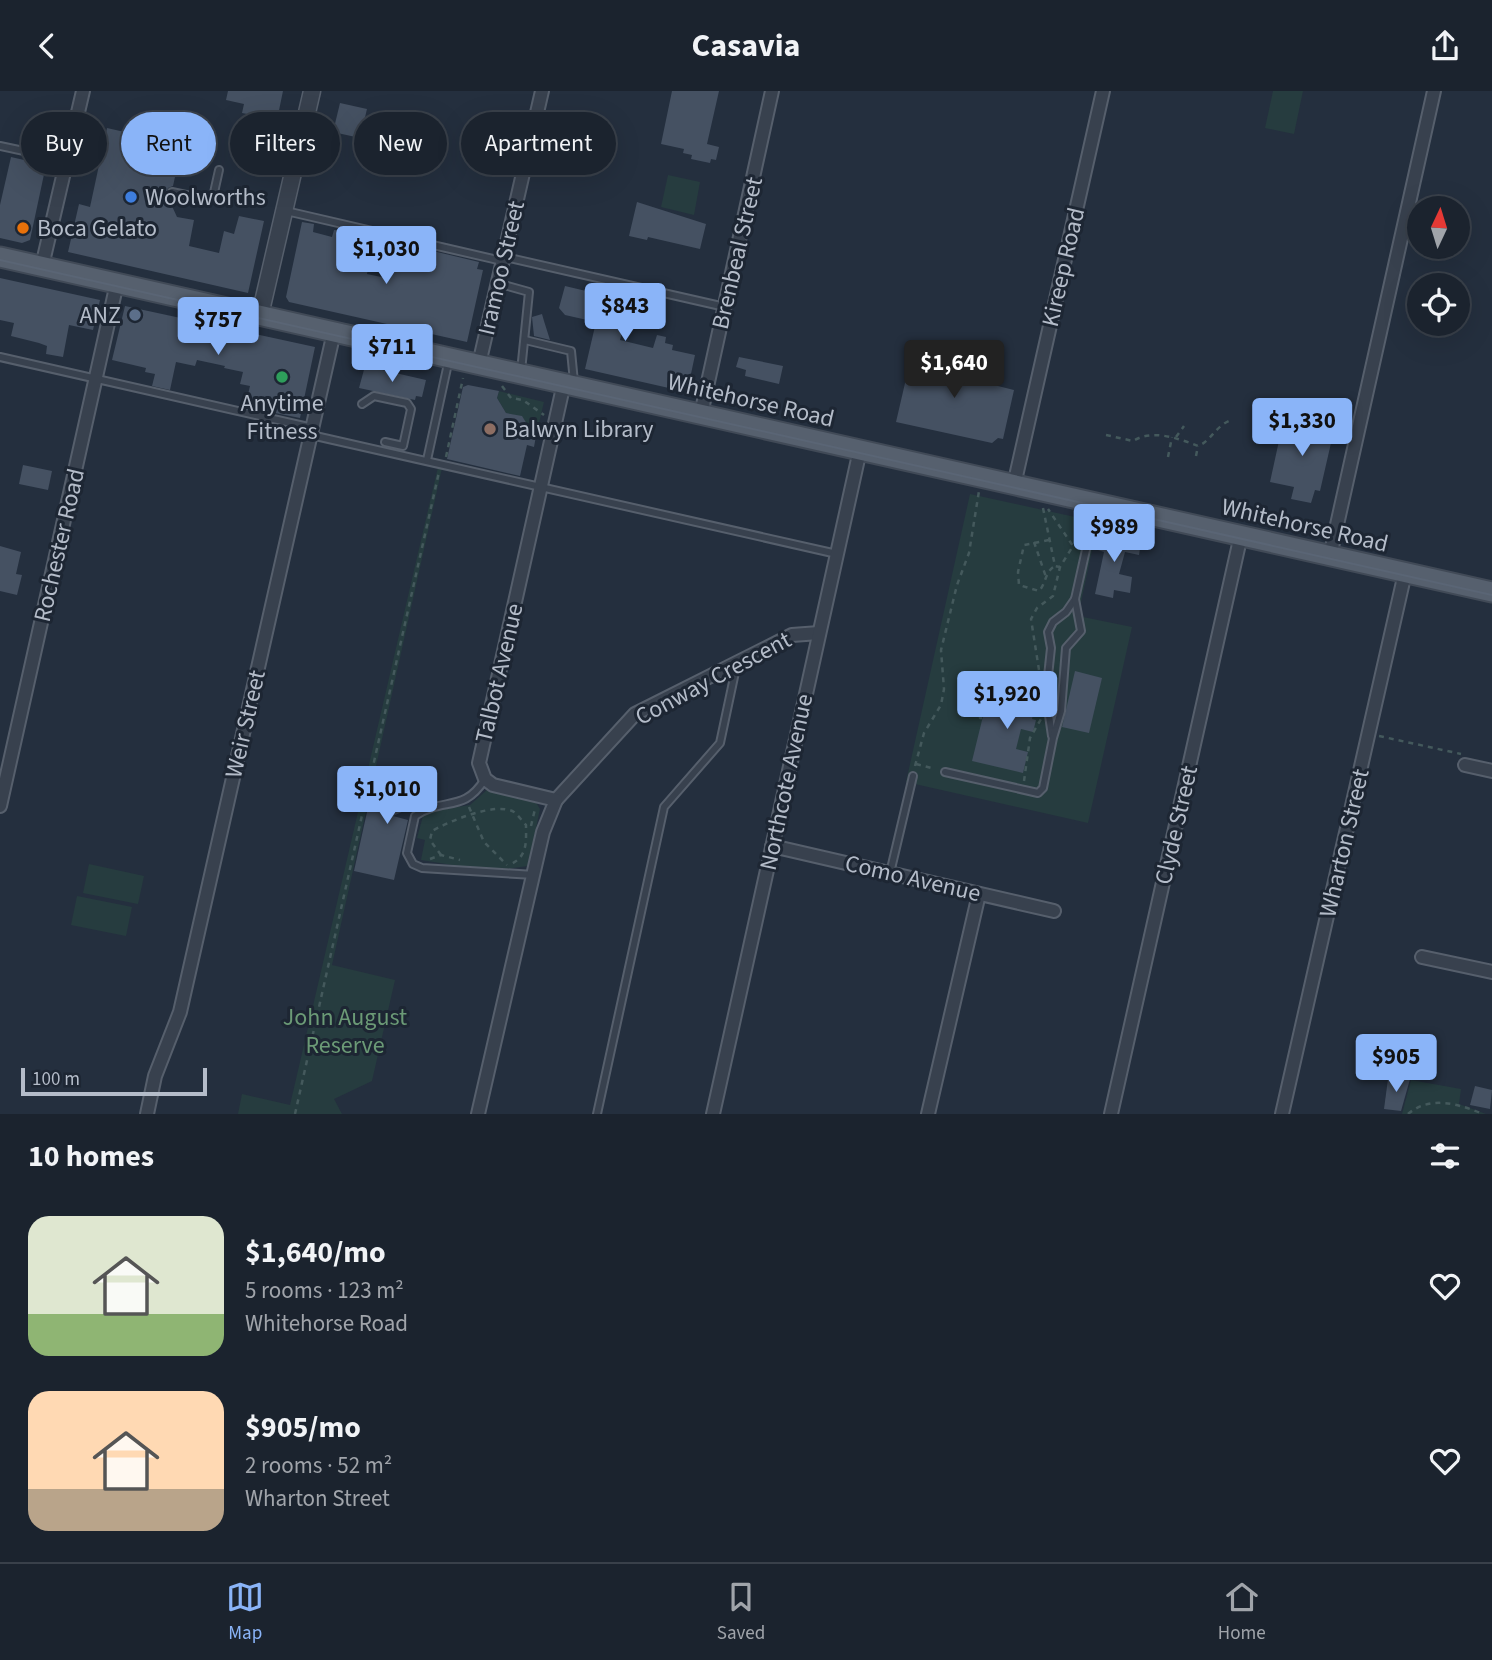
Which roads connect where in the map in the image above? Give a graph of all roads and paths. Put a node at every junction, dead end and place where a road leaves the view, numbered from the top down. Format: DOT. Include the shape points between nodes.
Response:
graph roads {
  1 [pos="83,91"];
  2 [pos="313,91"];
  3 [pos="542,91"];
  4 [pos="772,91"];
  5 [pos="1103,91"];
  6 [pos="1434,91"];
  7 [pos="78,112"];
  8 [pos="0,146"];
  9 [pos="21,150"];
  10 [pos="219,170"];
  11 [pos="63,175"];
  12 [pos="172,192"];
  13 [pos="284,210"];
  14 [pos="0,257"];
  15 [pos="502,259"];
  16 [pos="42,266"];
  17 [pos="117,283"];
  18 [pos="497,283"];
  19 [pos="725,307"];
  20 [pos="260,315"];
  21 [pos="334,332"];
  22 [pos="525,340"];
  23 [pos="0,357"];
  24 [pos="449,358"];
  25 [pos="479,364"];
  26 [pos="520,373"];
  27 [pos="96,379"];
  28 [pos="569,384"];
  29 [pos="465,386"];
  30 [pos="502,386"];
  31 [pos="362,404"];
  32 [pos="701,414"];
  33 [pos="1229,421"];
  34 [pos="555,423"];
  35 [pos="1184,426"];
  36 [pos="312,432"];
  37 [pos="1106,435"];
  38 [pos="1174,437"];
  39 [pos="385,442"];
  40 [pos="1198,446"];
  41 [pos="860,450"];
  42 [pos="1196,456"];
  43 [pos="1168,457"];
  44 [pos="427,460"];
  45 [pos="440,464"];
  46 [pos="986,478"];
  47 [pos="1014,485"];
  48 [pos="541,488"];
  49 [pos="1097,503"];
  50 [pos="1043,508"];
  51 [pos="1048,509"];
  52 [pos="1241,535"];
  53 [pos="1049,540"];
  54 [pos="1034,543"];
  55 [pos="837,554"];
  56 [pos="1330,555"];
  57 [pos="1055,566"];
  58 [pos="1060,567"];
  59 [pos="1405,573"];
  60 [pos="1046,577"];
  61 [pos="1492,592"];
  62 [pos="1075,599"];
  63 [pos="819,633"];
  64 [pos="737,663"];
  65 [pos="1043,716"];
  66 [pos="982,718"];
  67 [pos="1369,734"];
  68 [pos="1053,737"];
  69 [pos="916,764"];
  70 [pos="1465,765"];
  71 [pos="1492,771"];
  72 [pos="946,772"];
  73 [pos="912,776"];
  74 [pos="485,779"];
  75 [pos="1022,789"];
  76 [pos="556,800"];
  77 [pos="467,801"];
  78 [pos="0,806"];
  79 [pos="472,815"];
  80 [pos="772,846"];
  81 [pos="526,848"];
  82 [pos="441,855"];
  83 [pos="890,873"];
  84 [pos="527,875"];
  85 [pos="979,894"];
  86 [pos="1054,911"];
  87 [pos="1422,957"];
  88 [pos="1492,972"];
  89 [pos="147,1114"];
  90 [pos="295,1114"];
  91 [pos="478,1114"];
  92 [pos="597,1114"];
  93 [pos="713,1114"];
  94 [pos="928,1114"];
  95 [pos="1111,1114"];
  96 [pos="1283,1114"];
  97 [pos="1408,1114"];
  98 [pos="1483,1114"];
  1 -- 7 [label="street"];
  2 -- 13 [label="street"];
  3 -- 15 [label="street, Iramoo Street"];
  4 -- 19 [label="street, Brenbeal Street"];
  5 -- 47 [label="street, Kireep Road"];
  6 -- 56 [label="street"];
  8 -- 9 [label="lane"];
  10 -- 12 [label="lane" via="214,197"];
  11 -- 16 [label="street"];
  13 -- 15 [label="lane"];
  13 -- 20 [label="street"];
  14 -- 16 [label="main road, Whitehorse Road"];
  15 -- 18 [label="street, Iramoo Street"];
  15 -- 19 [label="lane"];
  16 -- 17 [label="main road, Whitehorse Road"];
  17 -- 20 [label="main road, Whitehorse Road"];
  17 -- 27 [label="street, Rochester Road"];
  18 -- 22 [label="lane" via="529,292"];
  18 -- 25 [label="street, Iramoo Street"];
  19 -- 32 [label="street, Brenbeal Street"];
  20 -- 21 [label="main road, Whitehorse Road"];
  21 -- 24 [label="main road, Whitehorse Road"];
  21 -- 36 [label="street, Weir Street"];
  22 -- 26 [label="lane"];
  22 -- 28 [label="lane" via="571,351"];
  23 -- 27 [label="lane"];
  24 -- 25 [label="main road, Whitehorse Road"];
  24 -- 44 [label="lane"];
  25 -- 26 [label="main road, Whitehorse Road"];
  26 -- 28 [label="main road, Whitehorse Road"];
  27 -- 36 [label="lane"];
  27 -- 78 [label="street, Rochester Road"];
  28 -- 32 [label="main road, Whitehorse Road"];
  28 -- 34 [label="street, Talbot Avenue"];
  29 -- 45 [label="path" via="463,378 446,457"];
  30 -- 34 [label="path" via="511,398 523,400"];
  31 -- 39 [label="lane" via="374,396 407,403 411,409 403,446"];
  32 -- 41 [label="main road, Whitehorse Road"];
  33 -- 40 [label="path"];
  34 -- 48 [label="street, Talbot Avenue"];
  35 -- 38 [label="path"];
  36 -- 44 [label="lane"];
  36 -- 89 [label="street, Weir Street" via="180,1012 155,1076"];
  37 -- 38 [label="path" via="1133,441 1142,435"];
  38 -- 40 [label="path"];
  38 -- 43 [label="path"];
  40 -- 42 [label="path"];
  41 -- 46 [label="main road, Whitehorse Road"];
  41 -- 55 [label="street, Northcote Avenue"];
  44 -- 45 [label="lane"];
  45 -- 48 [label="lane"];
  45 -- 90 [label="path"];
  46 -- 47 [label="main road, Whitehorse Road"];
  46 -- 69 [label="path" via="941,650 942,705 924,733"];
  47 -- 49 [label="main road, Whitehorse Road"];
  48 -- 55 [label="lane"];
  48 -- 74 [label="street, Talbot Avenue" via="479,763"];
  49 -- 52 [label="main road, Whitehorse Road"];
  49 -- 62 [label="lane"];
  50 -- 53 [label="path"];
  51 -- 58 [label="path" via="1073,546"];
  52 -- 56 [label="main road, Whitehorse Road"];
  52 -- 95 [label="street, Clyde Street"];
  53 -- 54 [label="path"];
  53 -- 57 [label="path"];
  54 -- 60 [label="path"];
  54 -- 60 [label="path" via="1024,545 1019,585 1039,591"];
  55 -- 63 [label="street, Northcote Avenue"];
  56 -- 59 [label="main road, Whitehorse Road"];
  57 -- 58 [label="path"];
  57 -- 60 [label="path"];
  58 -- 66 [label="path" via="1054,596 1037,608 1031,619 1039,673 1010,676 995,687 981,700"];
  59 -- 61 [label="main road, Whitehorse Road"];
  59 -- 67 [label="street, Wharton Street"];
  62 -- 68 [label="lane" via="1081,631 1066,648 1061,711"];
  62 -- 68 [label="lane" via="1048,632 1051,648 1046,695"];
  63 -- 64 [label="street, Conway Crescent" via="792,635"];
  63 -- 80 [label="street, Northcote Avenue"];
  64 -- 76 [label="street, Conway Crescent" via="635,714"];
  64 -- 92 [label="lane" via="720,743 664,807"];
  65 -- 75 [label="path" via="1030,738"];
  67 -- 70 [label="path" via="1462,755"];
  67 -- 96 [label="street, Wharton Street"];
  68 -- 75 [label="lane" via="1043,788 1038,793"];
  69 -- 72 [label="path"];
  69 -- 73 [label="path"];
  70 -- 71 [label="street"];
  72 -- 75 [label="lane"];
  73 -- 83 [label="lane"];
  74 -- 76 [label="street, Talbot Avenue"];
  74 -- 77 [label="lane"];
  76 -- 84 [label="street"];
  77 -- 79 [label="path"];
  77 -- 84 [label="lane" via="428,808 415,816 407,853 413,864"];
  79 -- 81 [label="path" via="489,810 514,812 526,825"];
  79 -- 82 [label="path" via="432,831 430,840"];
  79 -- 84 [label="path" via="484,842 500,859"];
  80 -- 83 [label="street, Como Avenue"];
  80 -- 93 [label="street, Northcote Avenue"];
  83 -- 85 [label="street, Como Avenue"];
  84 -- 91 [label="street"];
  85 -- 86 [label="street, Como Avenue"];
  85 -- 94 [label="street"];
  87 -- 88 [label="street"];
  97 -- 98 [label="path" via="1423,1103 1434,1102"];
}
